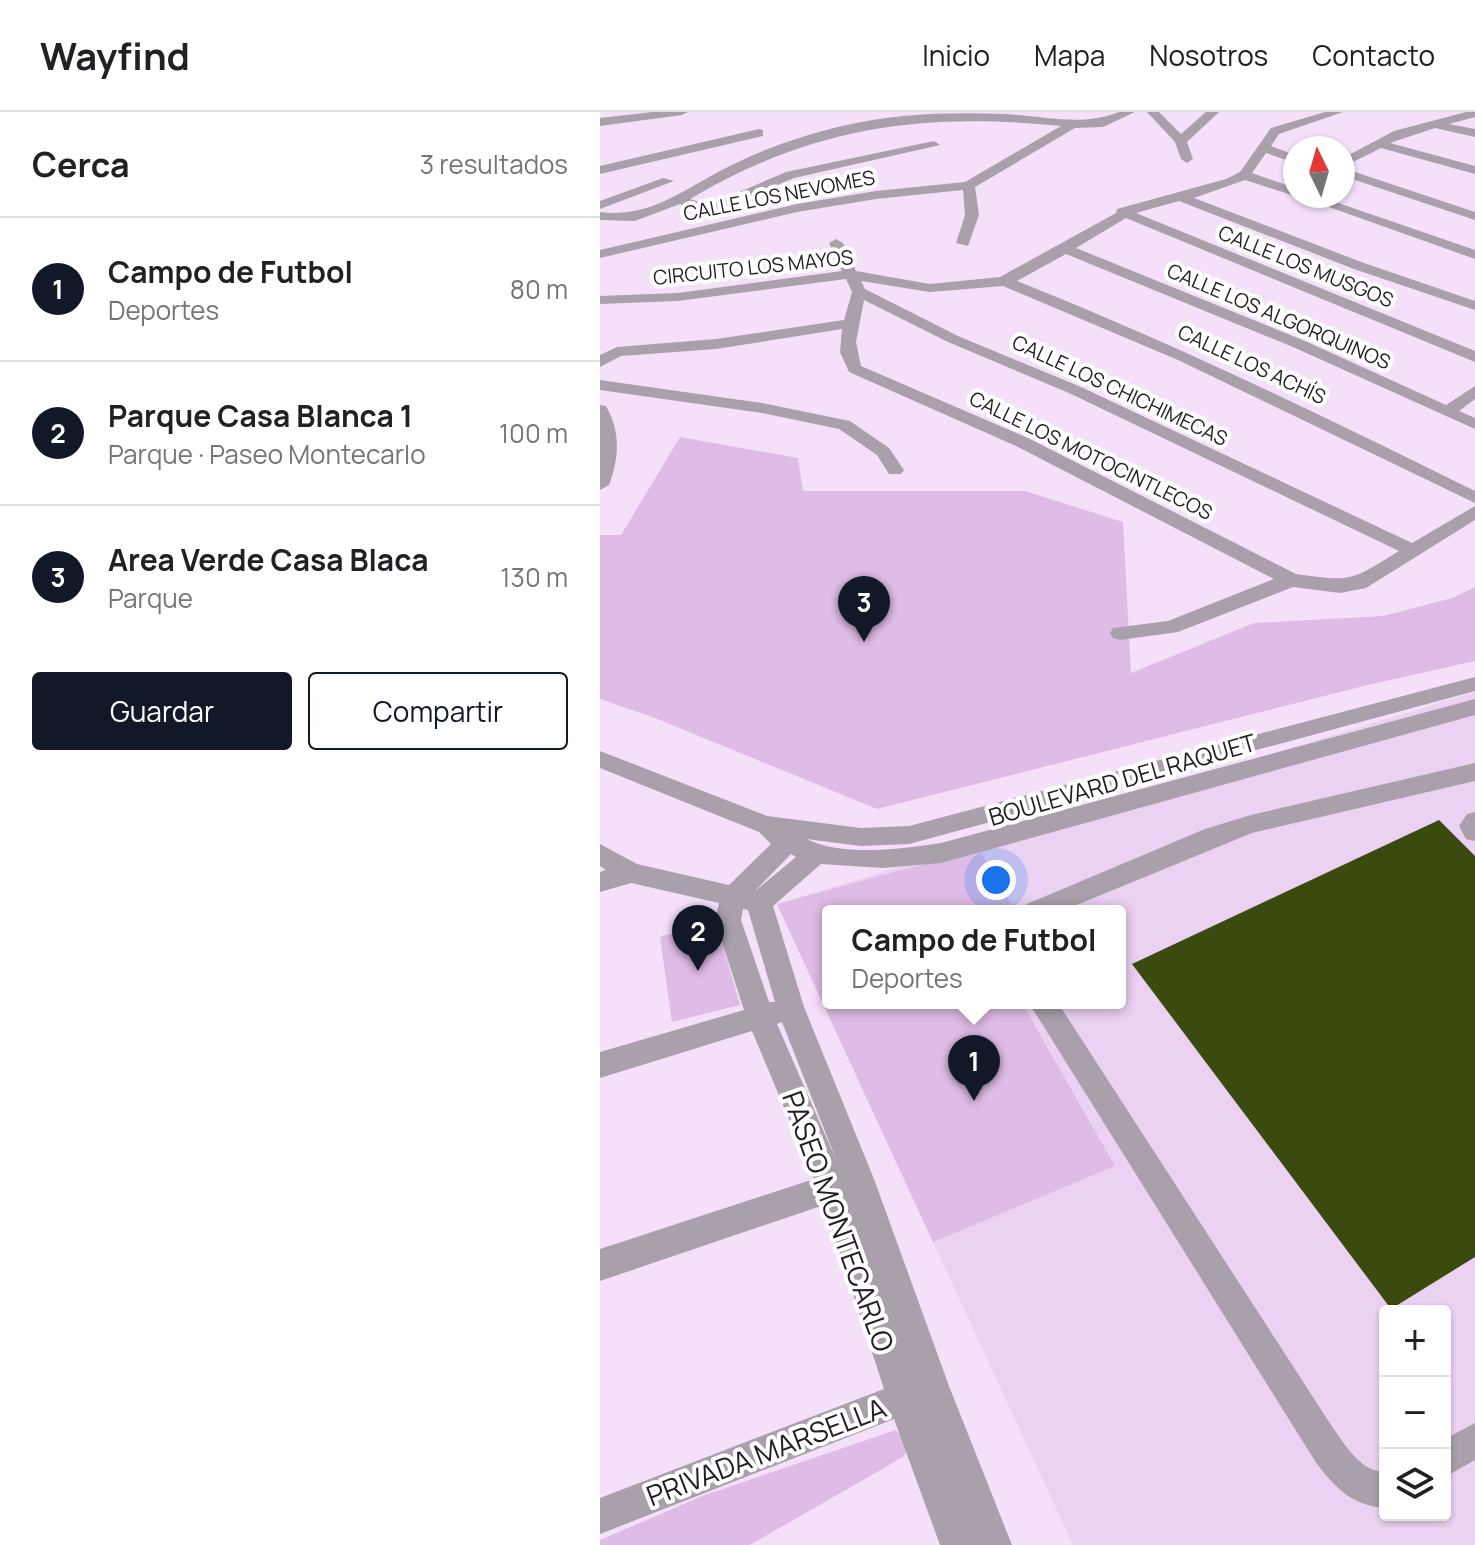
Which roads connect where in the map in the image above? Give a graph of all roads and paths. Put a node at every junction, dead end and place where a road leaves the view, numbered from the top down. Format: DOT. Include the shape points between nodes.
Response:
graph roads {
  1 [pos="682,112"];
  2 [pos="1129,112"];
  3 [pos="1153,112"];
  4 [pos="1213,112"];
  5 [pos="1337,112"];
  6 [pos="1475,113"];
  7 [pos="640,114"];
  8 [pos="600,122"];
  9 [pos="1429,123"];
  10 [pos="1073,124"];
  11 [pos="759,133"];
  12 [pos="1475,133"];
  13 [pos="1181,141"];
  14 [pos="1380,144"];
  15 [pos="934,145"];
  16 [pos="1262,147"];
  17 [pos="1283,155"];
  18 [pos="1355,157"];
  19 [pos="1187,159"];
  20 [pos="600,170"];
  21 [pos="1475,170"];
  22 [pos="1244,175"];
  23 [pos="1355,175"];
  24 [pos="668,181"];
  25 [pos="968,186"];
  26 [pos="1283,188"];
  27 [pos="1181,197"];
  28 [pos="682,200"];
  29 [pos="600,205"];
  30 [pos="1340,208"];
  31 [pos="1122,212"];
  32 [pos="600,216"];
  33 [pos="1475,216"];
  34 [pos="836,243"];
  35 [pos="963,243"];
  36 [pos="1066,249"];
  37 [pos="600,254"];
  38 [pos="1475,255"];
  39 [pos="848,274"];
  40 [pos="1004,281"];
  41 [pos="859,292"];
  42 [pos="600,300"];
  43 [pos="1475,306"];
  44 [pos="852,323"];
  45 [pos="1475,357"];
  46 [pos="600,362"];
  47 [pos="600,385"];
  48 [pos="1475,391"];
  49 [pos="600,410"];
  50 [pos="1448,411"];
  51 [pos="1475,424"];
  52 [pos="895,470"];
  53 [pos="600,485"];
  54 [pos="1475,498"];
  55 [pos="1475,512"];
  56 [pos="1412,550"];
  57 [pos="1291,580"];
  58 [pos="1120,633"];
  59 [pos="1475,684"];
  60 [pos="1475,707"];
  61 [pos="1209,753"];
  62 [pos="600,759"];
  63 [pos="1475,772"];
  64 [pos="1225,775"];
  65 [pos="1475,821"];
  66 [pos="1475,832"];
  67 [pos="794,836"];
  68 [pos="910,846"];
  69 [pos="817,853"];
  70 [pos="600,854"];
  71 [pos="631,873"];
  72 [pos="600,882"];
  73 [pos="746,900"];
  74 [pos="1050,905"];
  75 [pos="790,1007"];
  76 [pos="1047,1009"];
  77 [pos="760,1017"];
  78 [pos="600,1065"];
  79 [pos="846,1183"];
  80 [pos="600,1265"];
  81 [pos="918,1392"];
  82 [pos="1475,1440"];
  83 [pos="1451,1456"];
  84 [pos="1379,1490"];
  85 [pos="600,1516"];
  86 [pos="958,1545"];
  87 [pos="994,1545"];
  1 -- 7 [label="street"];
  2 -- 10 [label="street" via="1099,124"];
  3 -- 13 [label="street"];
  4 -- 13 [label="street"];
  5 -- 16 [label="street" via="1281,128"];
  6 -- 9 [label="street"];
  7 -- 8 [label="street"];
  9 -- 12 [label="street"];
  9 -- 14 [label="street"];
  10 -- 25 [label="street"];
  10 -- 28 [label="street" via="989,114 879,122 814,137 758,158"];
  11 -- 20 [label="street"];
  13 -- 19 [label="street"];
  14 -- 18 [label="street"];
  14 -- 21 [label="street"];
  15 -- 28 [label="street" via="790,175 711,209"];
  16 -- 17 [label="street"];
  16 -- 22 [label="street"];
  22 -- 26 [label="street"];
  22 -- 27 [label="street, CIRCUITO LOS MAYOS"];
  23 -- 33 [label="street"];
  24 -- 29 [label="street"];
  25 -- 35 [label="street" via="974,210"];
  25 -- 37 [label="street, CALLE LOS NEVOMES" via="861,197"];
  27 -- 31 [label="street, CIRCUITO LOS MAYOS"];
  27 -- 43 [label="street"];
  28 -- 32 [label="street" via="627,217"];
  30 -- 38 [label="street"];
  31 -- 36 [label="street, CIRCUITO LOS MAYOS"];
  31 -- 45 [label="street, CALLE LOS MUSGOS"];
  34 -- 39 [label="street"];
  36 -- 40 [label="street, CIRCUITO LOS MAYOS"];
  36 -- 50 [label="street, CALLE LOS ALGORQUINOS"];
  39 -- 40 [label="street, CIRCUITO LOS MAYOS" via="942,289"];
  39 -- 41 [label="street"];
  39 -- 42 [label="street, CIRCUITO LOS MAYOS" via="678,297"];
  40 -- 54 [label="street, CALLE LOS ACHÍS" via="1238,381"];
  41 -- 44 [label="street, CALLE LOS MOTOCINTLECOS"];
  41 -- 56 [label="street, CALLE LOS CHICHIMECAS"];
  44 -- 46 [label="street" via="716,344 617,352"];
  44 -- 57 [label="street, CALLE LOS MOTOCINTLECOS" via="847,350 855,369 1022,442"];
  47 -- 52 [label="street" via="844,425 883,452"];
  48 -- 50 [label="street"];
  49 -- 53 [label="street" via="609,430"];
  50 -- 51 [label="street, CALLE LOS ALGORQUINOS"];
  55 -- 56 [label="street"];
  56 -- 57 [label="street" via="1359,584 1340,587"];
  57 -- 58 [label="street" via="1171,627"];
  59 -- 61 [label="street, BOULEVARD DEL RAQUET"];
  60 -- 64 [label="street, BOULEVARD DEL RAQUET"];
  61 -- 64 [label="street"];
  61 -- 68 [label="street, BOULEVARD DEL RAQUET" via="962,823"];
  62 -- 67 [label="street"];
  63 -- 74 [label="street" via="1251,824"];
  64 -- 68 [label="street, BOULEVARD DEL RAQUET" via="979,844"];
  65 -- 66 [label="street"];
  67 -- 68 [label="street, BOULEVARD DEL RAQUET" via="861,837"];
  67 -- 69 [label="street, BOULEVARD DEL RAQUET"];
  67 -- 73 [label="street"];
  68 -- 69 [label="street, BOULEVARD DEL RAQUET" via="877,859"];
  69 -- 73 [label="street"];
  70 -- 71 [label="street"];
  71 -- 72 [label="street"];
  71 -- 73 [label="street"];
  73 -- 75 [label="street, PASEO MONTECARLO"];
  73 -- 77 [label="street, PASEO MONTECARLO" via="728,920"];
  75 -- 77 [label="street"];
  75 -- 79 [label="street, PASEO MONTECARLO"];
  76 -- 84 [label="street" via="1321,1440 1357,1483"];
  77 -- 78 [label="street"];
  77 -- 79 [label="street, PASEO MONTECARLO"];
  79 -- 80 [label="street"];
  79 -- 81 [label="street, PASEO MONTECARLO"];
  81 -- 85 [label="street, PRIVADA MARSELLA"];
  81 -- 86 [label="street, PASEO MONTECARLO"];
  81 -- 87 [label="street, PASEO MONTECARLO"];
  82 -- 83 [label="street"];
}
